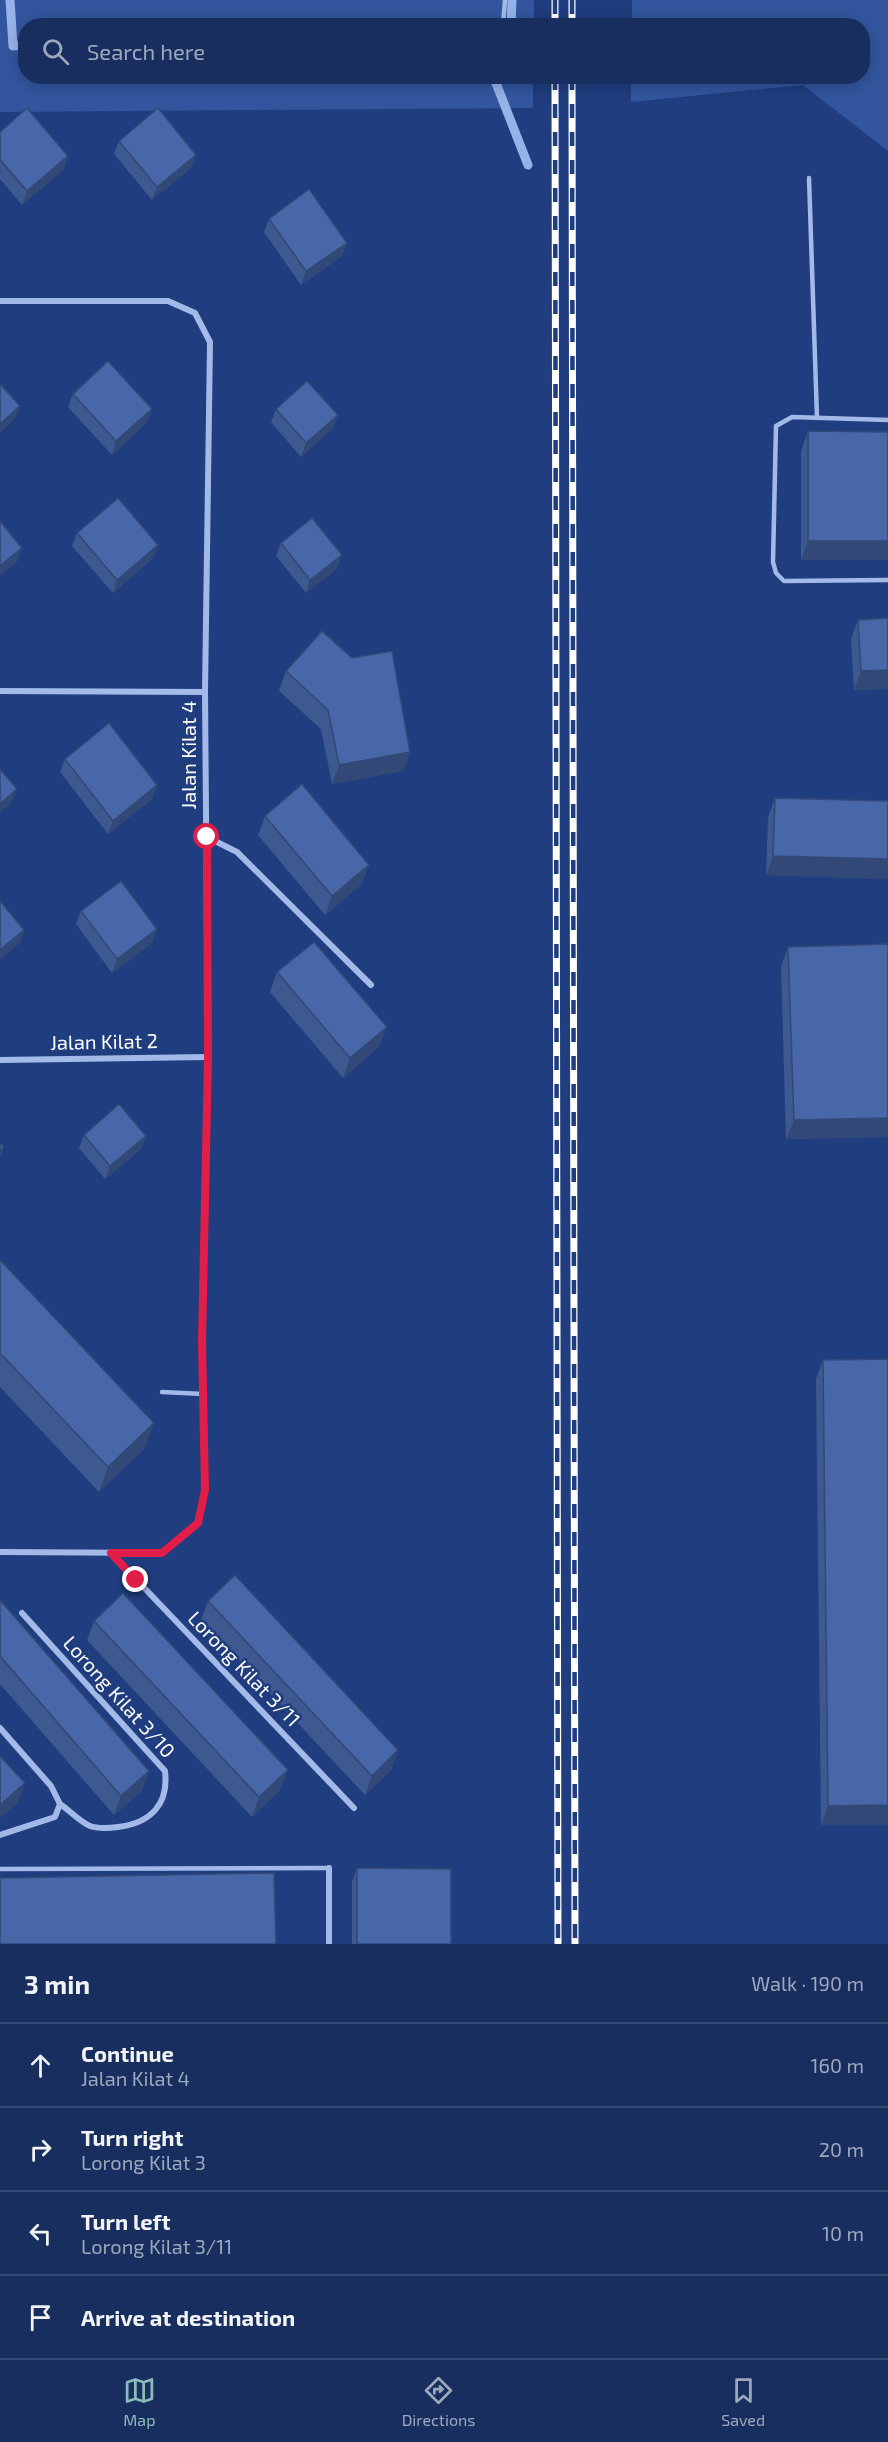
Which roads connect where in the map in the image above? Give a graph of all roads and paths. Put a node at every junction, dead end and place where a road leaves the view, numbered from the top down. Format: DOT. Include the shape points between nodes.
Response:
graph roads {
  1 [pos="506,0"];
  2 [pos="504,18"];
  3 [pos="809,178"];
  4 [pos="0,301"];
  5 [pos="817,418"];
  6 [pos="888,420"];
  7 [pos="888,580"];
  8 [pos="0,691"];
  9 [pos="205,692"];
  10 [pos="207,837"];
  11 [pos="371,985"];
  12 [pos="208,1057"];
  13 [pos="0,1060"];
  14 [pos="162,1392"];
  15 [pos="203,1394"];
  16 [pos="0,1552"];
  17 [pos="111,1553"];
  18 [pos="22,1612"];
  19 [pos="0,1728"];
  20 [pos="60,1804"];
  21 [pos="354,1808"];
  22 [pos="0,1835"];
  23 [pos="329,1868"];
  24 [pos="0,1869"];
  25 [pos="329,1944"];
  1 -- 2 [label="lane"];
  3 -- 5 [label="lane"];
  4 -- 9 [label="street, Jalan Kilat 4" via="168,301 195,313 210,342"];
  5 -- 6 [label="lane"];
  5 -- 7 [label="lane" via="792,417 776,426 776,573 784,581"];
  8 -- 9 [label="street"];
  9 -- 10 [label="street, Jalan Kilat 4"];
  10 -- 11 [label="street" via="237,852"];
  10 -- 12 [label="street, Jalan Kilat 4"];
  12 -- 13 [label="street, Jalan Kilat 2"];
  12 -- 15 [label="street, Jalan Kilat 4"];
  14 -- 15 [label="lane"];
  15 -- 17 [label="street, Jalan Kilat 4" via="205,1490 198,1523 162,1553"];
  16 -- 17 [label="street"];
  17 -- 21 [label="street, Lorong Kilat 3/11"];
  18 -- 20 [label="street, Lorong Kilat 3/10" via="165,1771 167,1788 155,1812 132,1825 90,1826"];
  19 -- 20 [label="street" via="51,1786"];
  20 -- 22 [label="street" via="55,1817"];
  23 -- 24 [label="lane"];
  23 -- 25 [label="street"];
}
